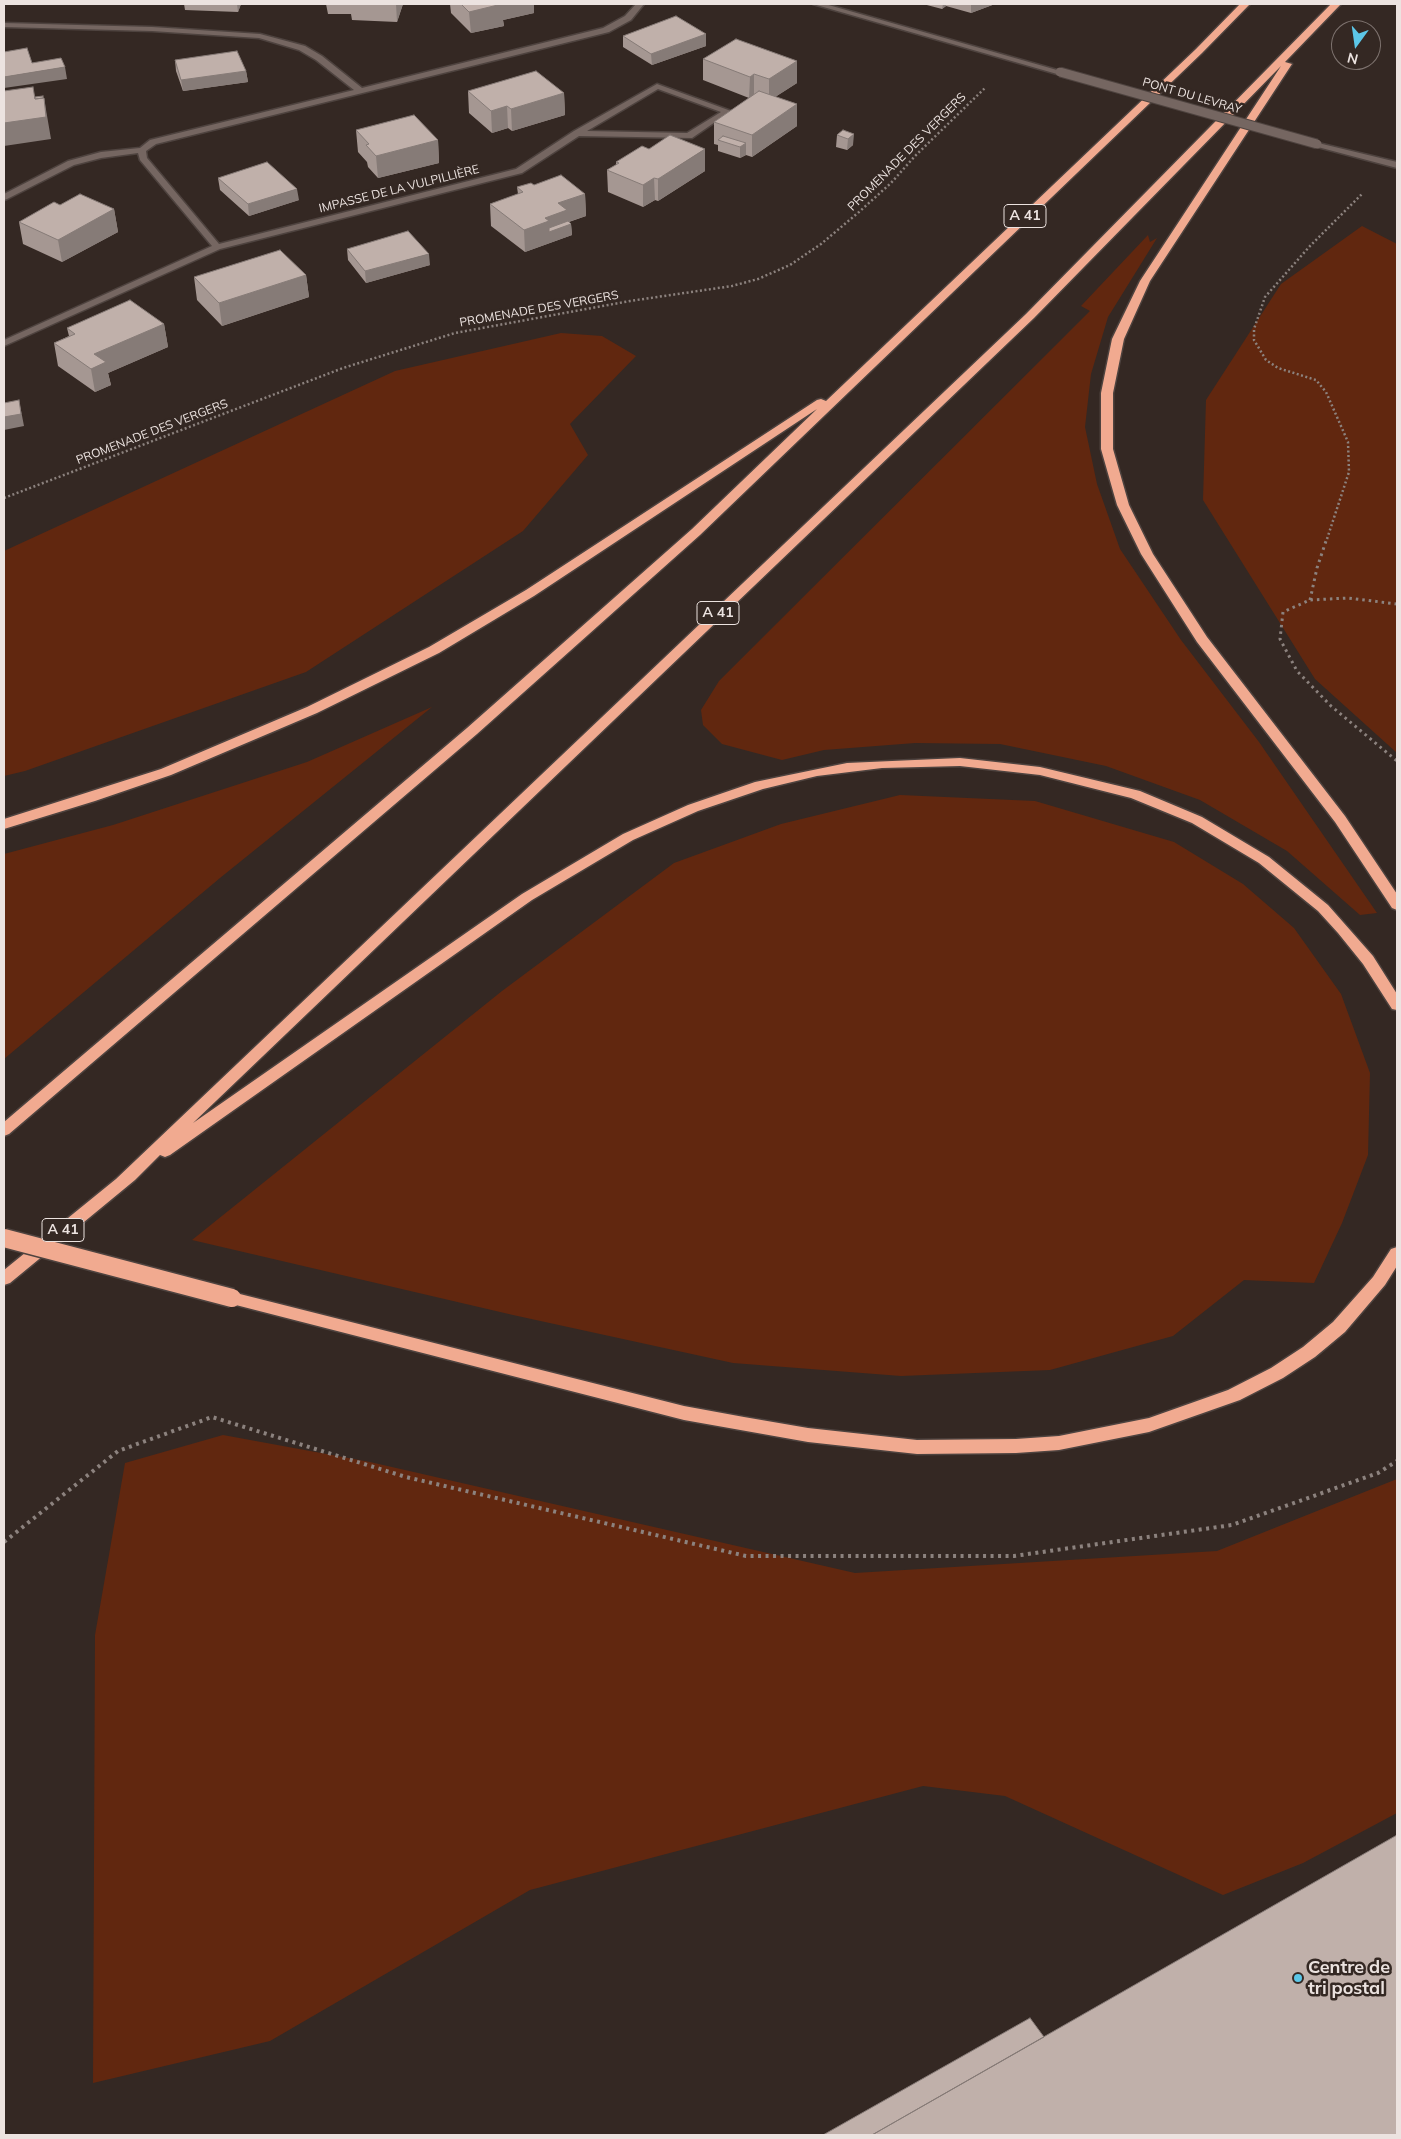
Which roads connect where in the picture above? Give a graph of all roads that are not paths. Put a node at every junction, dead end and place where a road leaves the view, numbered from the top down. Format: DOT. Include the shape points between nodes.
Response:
graph roads {
  1 [pos="640,4"];
  2 [pos="817,4"];
  3 [pos="1245,4"];
  4 [pos="1336,4"];
  5 [pos="4,26"];
  6 [pos="1306,36"];
  7 [pos="360,90"];
  8 [pos="577,132"];
  9 [pos="142,150"];
  10 [pos="1395,165"];
  11 [pos="4,197"];
  12 [pos="217,247"];
  13 [pos="4,343"];
  14 [pos="852,382"];
  15 [pos="4,824"];
  16 [pos="1397,905"];
  17 [pos="1397,1005"];
  18 [pos="4,1130"];
  19 [pos="122,1182"];
  20 [pos="4,1238"];
  21 [pos="1397,1253"];
  22 [pos="4,1279"];
  1 -- 7 [label="street" via="628,18 606,30"];
  2 -- 10 [label="street, PONT DU LEVRAY, bridge"];
  3 -- 14 [label="highway, A 41"];
  4 -- 6 [label="highway, A 41"];
  5 -- 7 [label="street" via="152,29 260,36 281,41 319,58"];
  6 -- 16 [label="highway" via="1144,281 1118,340 1107,392 1107,449 1123,506 1152,562 1202,639 1340,819"];
  6 -- 19 [label="highway, A 41" via="1030,316"];
  7 -- 9 [label="street" via="153,142"];
  8 -- 8 [label="street, IMPASSE DE LA VULPILLIÈRE" via="657,86 727,111 689,136"];
  8 -- 12 [label="street, IMPASSE DE LA VULPILLIÈRE" via="527,167 508,174"];
  9 -- 11 [label="street" via="101,155 71,164"];
  9 -- 12 [label="street" via="143,158"];
  12 -- 13 [label="street, IMPASSE DE LA VULPILLIÈRE"];
  14 -- 15 [label="highway" via="530,593 434,650 312,710 166,772"];
  14 -- 18 [label="highway, A 41" via="696,532 472,731"];
  17 -- 19 [label="highway" via="1368,960 1323,908 1264,860 1197,820 1135,794 1032,770 960,762 847,767 784,779 701,805 628,837 594,856 454,947"];
  19 -- 22 [label="highway, A 41"];
  20 -- 21 [label="highway, bridge" via="583,1388 727,1421 816,1436 907,1446 966,1448 1059,1443 1149,1425 1234,1394 1309,1352 1339,1327 1379,1281"];
}
